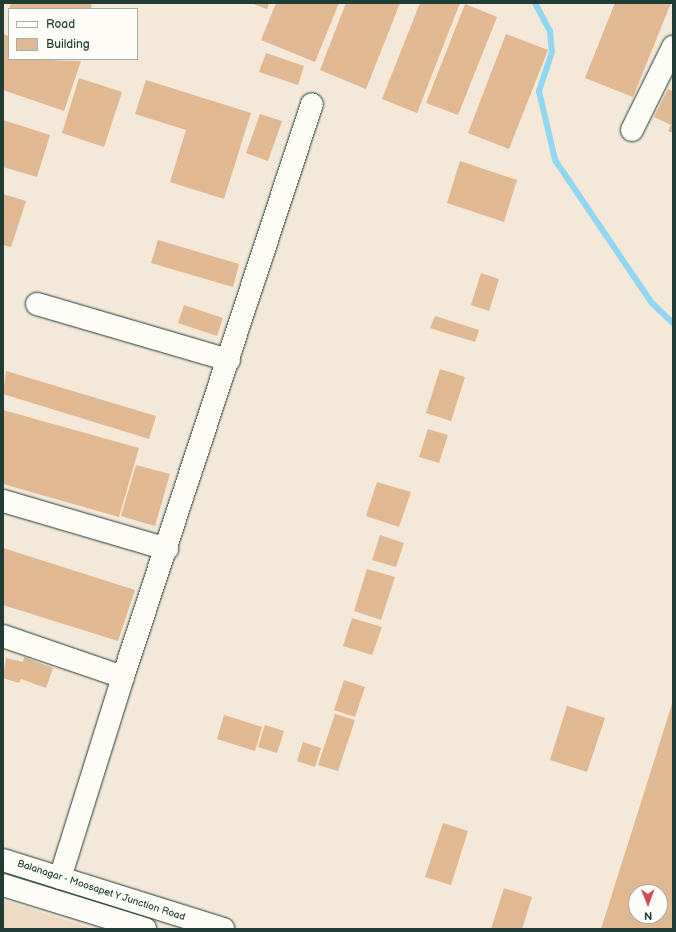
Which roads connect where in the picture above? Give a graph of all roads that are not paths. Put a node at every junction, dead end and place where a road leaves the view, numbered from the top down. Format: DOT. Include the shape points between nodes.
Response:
graph roads {
  1 [pos="673,47"];
  2 [pos="312,104"];
  3 [pos="632,130"];
  4 [pos="37,304"];
  5 [pos="229,360"];
  6 [pos="3,501"];
  7 [pos="167,549"];
  8 [pos="3,636"];
  9 [pos="123,677"];
  10 [pos="3,860"];
  11 [pos="60,878"];
  12 [pos="3,885"];
  13 [pos="145,929"];
  14 [pos="223,929"];
  1 -- 3 [label="main road"];
  2 -- 5 [label="main road"];
  4 -- 5 [label="main road"];
  5 -- 7 [label="main road"];
  6 -- 7 [label="main road"];
  7 -- 9 [label="main road"];
  8 -- 9 [label="main road"];
  9 -- 11 [label="main road"];
  10 -- 11 [label="main road, Balanagar - Moosapet Y Junction Road"];
  11 -- 14 [label="main road, Balanagar - Moosapet Y Junction Road"];
  12 -- 13 [label="main road"];
}
